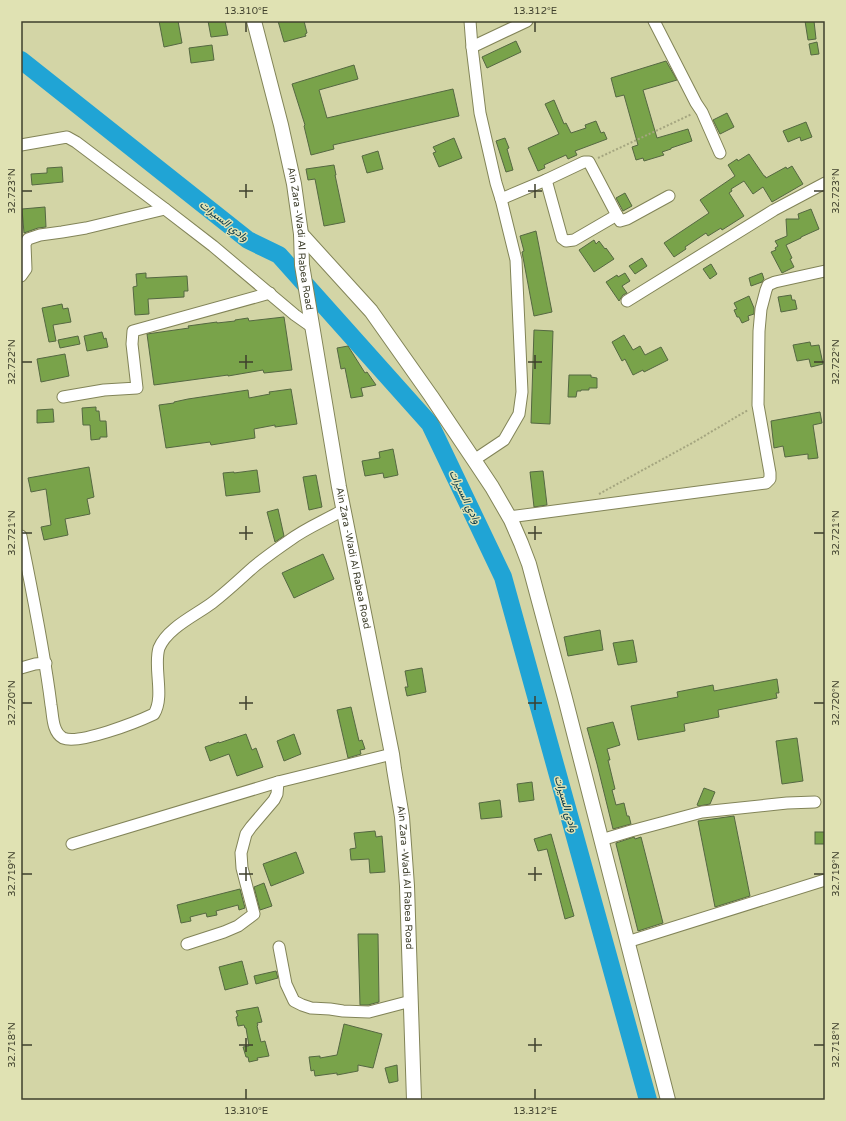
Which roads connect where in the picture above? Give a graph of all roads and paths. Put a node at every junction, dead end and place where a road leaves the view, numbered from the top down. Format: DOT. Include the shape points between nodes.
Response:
graph roads {
  1 [pos="254,21"];
  2 [pos="470,21"];
  3 [pos="528,21"];
  4 [pos="654,21"];
  5 [pos="472,47"];
  6 [pos="701,110"];
  7 [pos="21,145"];
  8 [pos="720,153"];
  9 [pos="589,162"];
  10 [pos="546,180"];
  11 [pos="825,183"];
  12 [pos="668,196"];
  13 [pos="501,199"];
  14 [pos="166,209"];
  15 [pos="617,215"];
  16 [pos="301,234"];
  17 [pos="825,271"];
  18 [pos="21,276"];
  19 [pos="270,293"];
  20 [pos="627,301"];
  21 [pos="312,327"];
  22 [pos="63,397"];
  23 [pos="758,405"];
  24 [pos="474,460"];
  25 [pos="598,494"];
  26 [pos="343,510"];
  27 [pos="509,517"];
  28 [pos="21,536"];
  29 [pos="46,663"];
  30 [pos="21,668"];
  31 [pos="392,754"];
  32 [pos="278,782"];
  33 [pos="815,802"];
  34 [pos="601,840"];
  35 [pos="72,844"];
  36 [pos="825,880"];
  37 [pos="627,942"];
  38 [pos="187,944"];
  39 [pos="279,946"];
  40 [pos="411,1001"];
  41 [pos="414,1100"];
  42 [pos="668,1100"];
  1 -- 16 [label="main road, Ain Zara -Wadi Al Rabea Road" via="281,125 294,184"];
  2 -- 5 [label="street"];
  3 -- 5 [label="street"];
  4 -- 6 [label="street"];
  5 -- 13 [label="street" via="480,113"];
  6 -- 8 [label="street"];
  6 -- 9 [label="path"];
  7 -- 14 [label="street" via="71,138"];
  9 -- 10 [label="street"];
  9 -- 15 [label="street"];
  10 -- 13 [label="street"];
  10 -- 15 [label="street" via="562,238 566,241 574,240"];
  11 -- 20 [label="street" via="774,210"];
  12 -- 15 [label="street" via="627,219 620,221"];
  13 -- 24 [label="street" via="516,260 522,392 519,414 504,440"];
  14 -- 18 [label="street" via="28,239 25,244 26,270"];
  14 -- 19 [label="street"];
  16 -- 21 [label="main road, Ain Zara -Wadi Al Rabea Road" via="302,265"];
  16 -- 24 [label="main road" via="371,311"];
  17 -- 23 [label="street" via="768,284 761,309 759,331"];
  19 -- 21 [label="street"];
  19 -- 22 [label="street" via="133,331 132,344 138,388 104,390"];
  21 -- 26 [label="main road, Ain Zara -Wadi Al Rabea Road"];
  23 -- 25 [label="path"];
  23 -- 27 [label="street" via="770,473 770,479 766,483"];
  24 -- 27 [label="main road"];
  26 -- 29 [label="street" via="291,539 250,570 234,586 171,631 159,648 158,700 154,714 76,740 62,737 54,726"];
  26 -- 31 [label="main road, Ain Zara -Wadi Al Rabea Road"];
  27 -- 34 [label="main road" via="529,564"];
  28 -- 29 [label="street"];
  29 -- 30 [label="street"];
  31 -- 32 [label="street"];
  31 -- 40 [label="main road, Ain Zara -Wadi Al Rabea Road" via="402,817"];
  32 -- 35 [label="street"];
  32 -- 38 [label="street" via="274,800 246,834 241,853 242,868 254,914 238,926"];
  33 -- 34 [label="street" via="702,812"];
  34 -- 37 [label="main road"];
  36 -- 37 [label="street"];
  37 -- 42 [label="main road"];
  39 -- 40 [label="street" via="286,984 294,1000 302,1005 311,1008 369,1012"];
  40 -- 41 [label="main road, Ain Zara -Wadi Al Rabea Road"];
}
